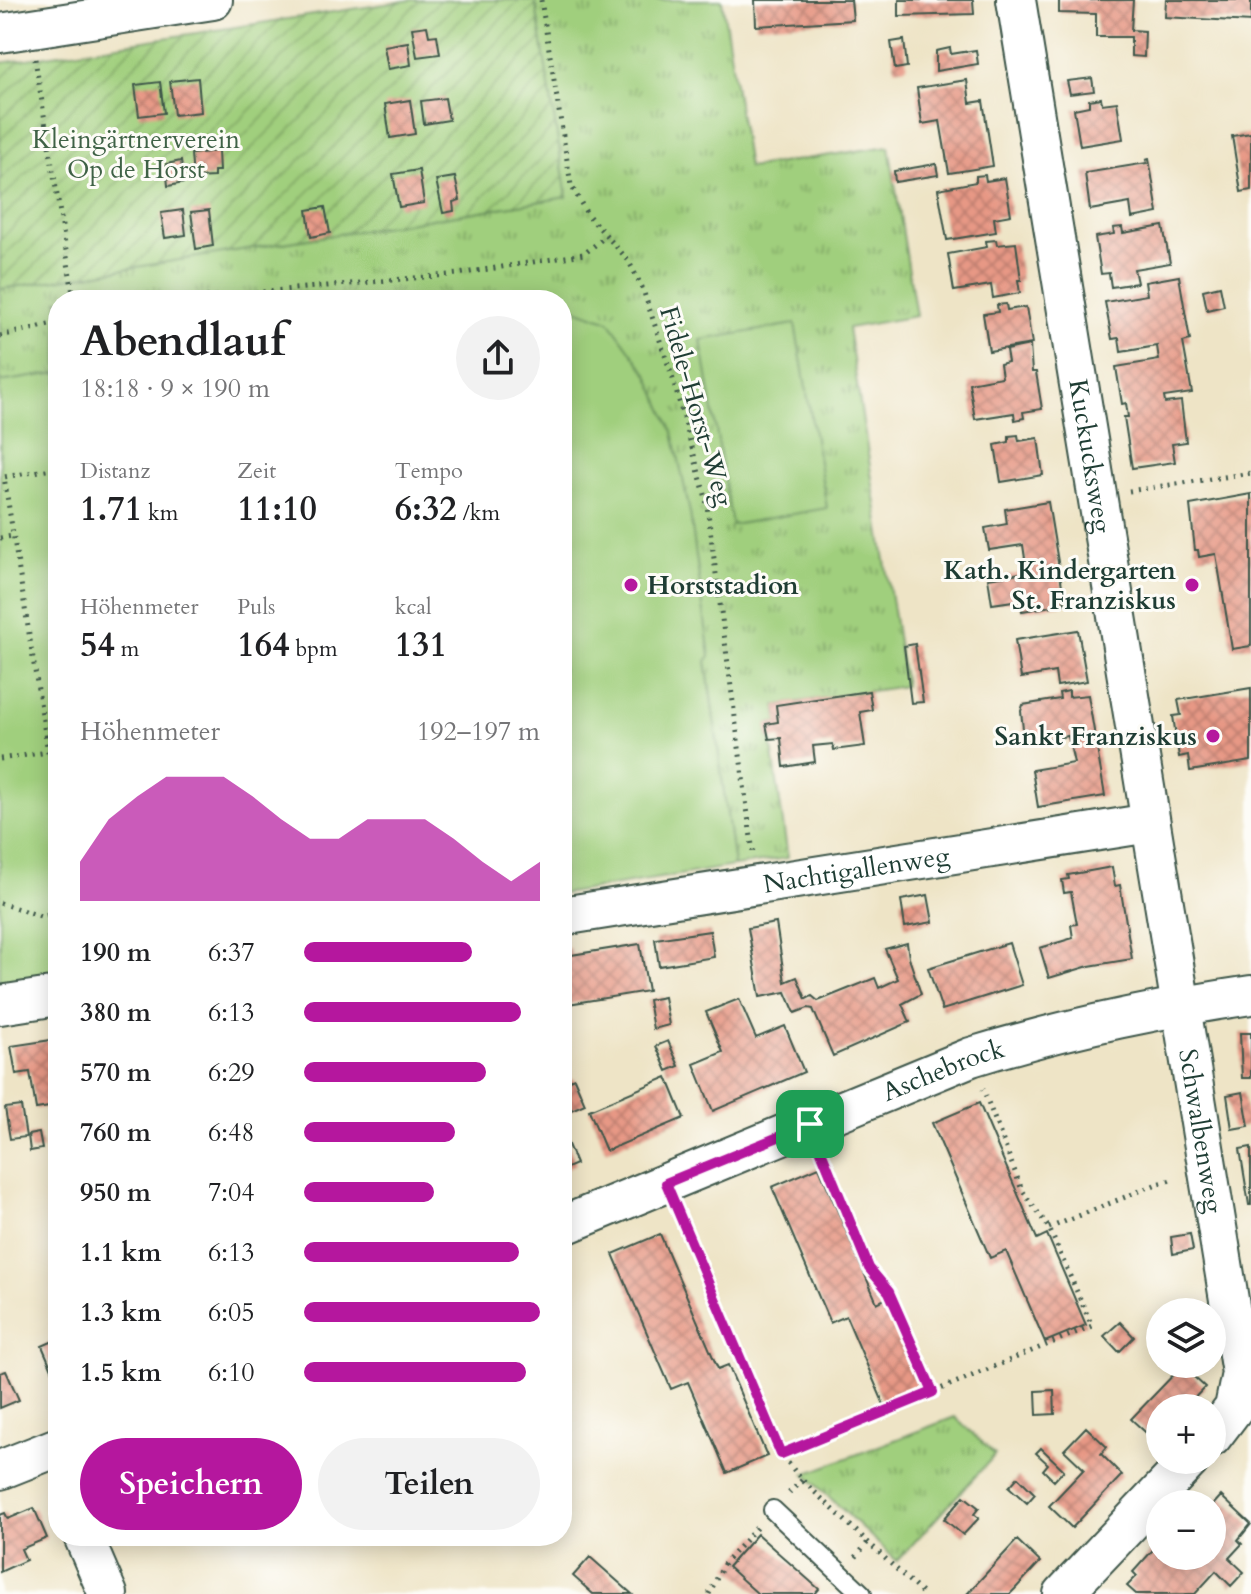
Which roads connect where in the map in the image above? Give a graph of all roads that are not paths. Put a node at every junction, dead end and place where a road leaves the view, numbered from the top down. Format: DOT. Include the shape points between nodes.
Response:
graph roads {
  1 [pos="213,0"];
  2 [pos="1016,0"];
  3 [pos="15,30"];
  4 [pos="1150,823"];
  5 [pos="572,914"];
  6 [pos="1251,995"];
  7 [pos="48,998"];
  8 [pos="0,1005"];
  9 [pos="1180,1006"];
  10 [pos="572,1222"];
  11 [pos="1226,1419"];
  12 [pos="48,1460"];
  13 [pos="0,1470"];
  14 [pos="1177,1474"];
  15 [pos="773,1510"];
  16 [pos="87,1546"];
  17 [pos="108,1594"];
  18 [pos="862,1594"];
  19 [pos="1063,1594"];
  1 -- 3 [label="street"];
  2 -- 4 [label="street, Kuckucksweg"];
  4 -- 5 [label="street, Nachtigallenweg"];
  4 -- 9 [label="street, Kuckucksweg"];
  6 -- 9 [label="street, Aschebrock"];
  7 -- 8 [label="street"];
  9 -- 10 [label="street, Aschebrock" via="971,1057"];
  9 -- 11 [label="street, Schwalbenweg" via="1241,1373 1234,1408"];
  12 -- 13 [label="street"];
  14 -- 19 [label="street"];
  15 -- 18 [label="lane"];
  16 -- 17 [label="street"];
}
